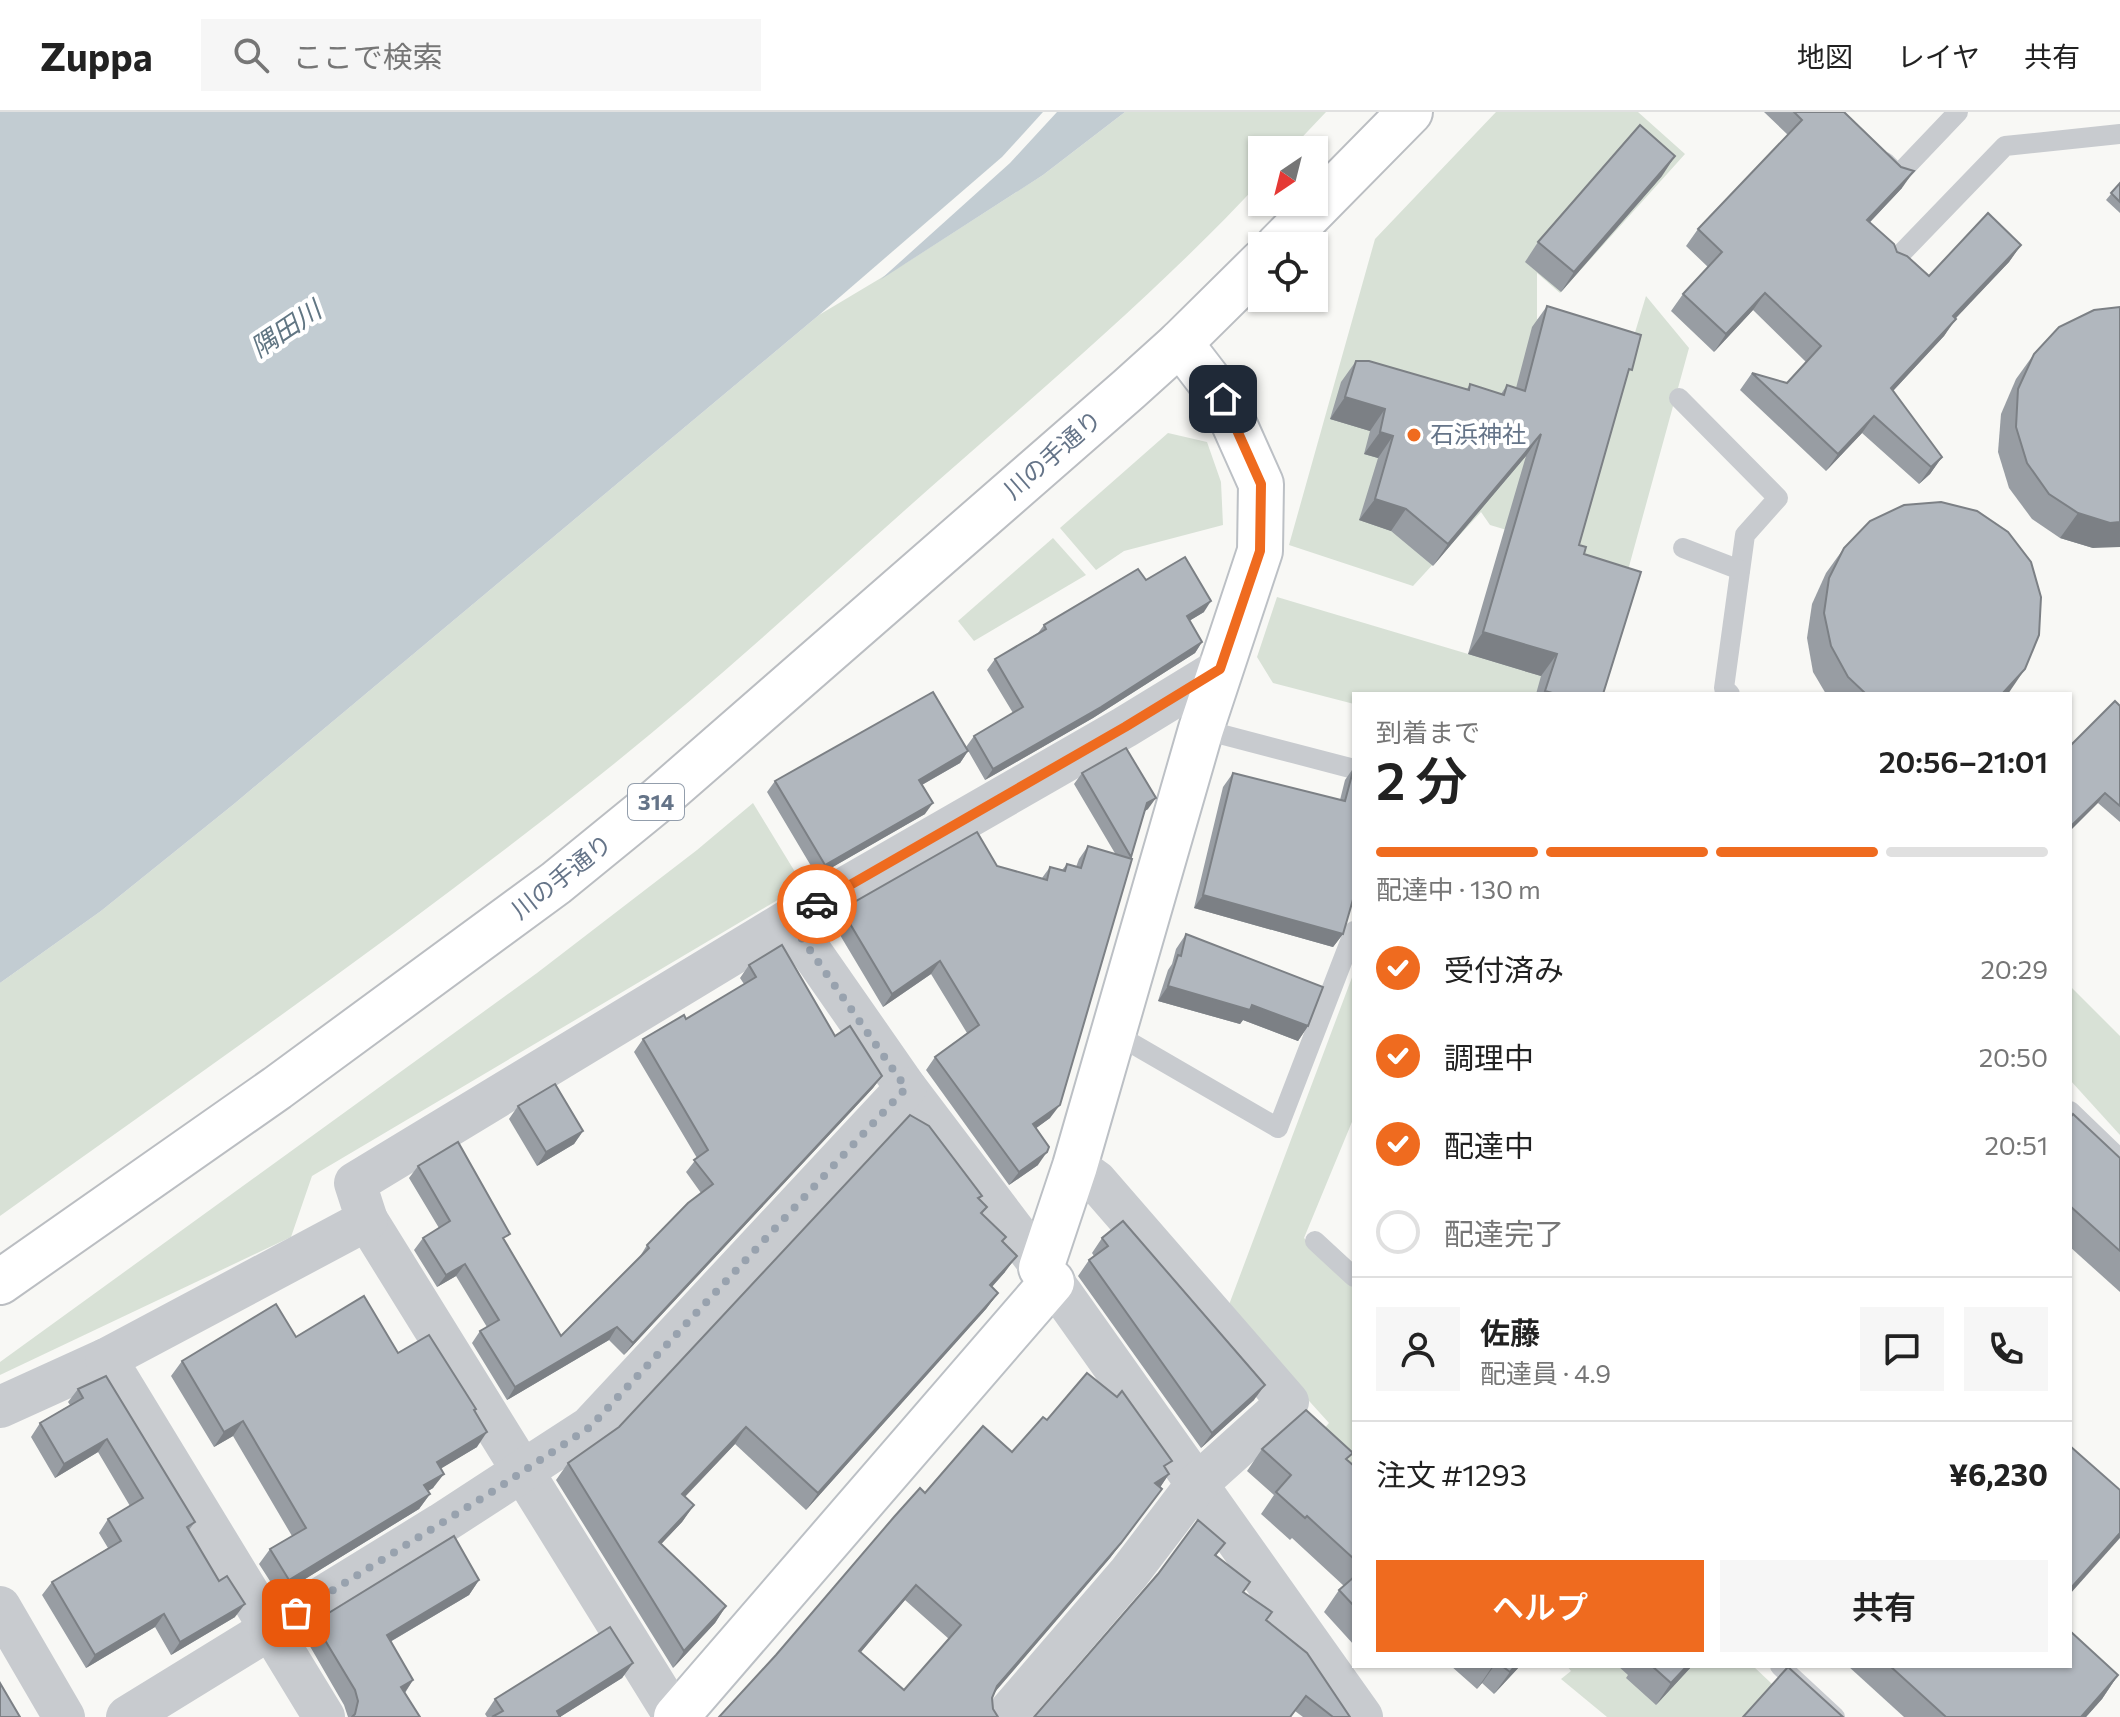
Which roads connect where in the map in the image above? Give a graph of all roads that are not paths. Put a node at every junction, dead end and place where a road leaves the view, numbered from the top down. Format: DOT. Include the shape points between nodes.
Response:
graph roads {
  1 [pos="1410,112"];
  2 [pos="1958,112"];
  3 [pos="2120,134"];
  4 [pos="1865,143"];
  5 [pos="1292,232"];
  6 [pos="1894,261"];
  7 [pos="1248,276"];
  8 [pos="1180,343"];
  9 [pos="1679,398"];
  10 [pos="1683,548"];
  11 [pos="1740,570"];
  12 [pos="1220,669"];
  13 [pos="1724,692"];
  14 [pos="1201,729"];
  15 [pos="1352,768"];
  16 [pos="789,920"];
  17 [pos="1352,936"];
  18 [pos="1114,1033"];
  19 [pos="906,1088"];
  20 [pos="2072,1113"];
  21 [pos="2120,1159"];
  22 [pos="1075,1166"];
  23 [pos="367,1220"];
  24 [pos="1315,1241"];
  25 [pos="1047,1275"];
  26 [pos="1352,1275"];
  27 [pos="0,1282"];
  28 [pos="106,1359"];
  29 [pos="0,1407"];
  30 [pos="522,1473"];
  31 [pos="1196,1485"];
  32 [pos="0,1607"];
  33 [pos="272,1628"];
  34 [pos="1782,1668"];
  35 [pos="1344,1709"];
  36 [pos="64,1717"];
  37 [pos="127,1717"];
  38 [pos="324,1717"];
  39 [pos="676,1717"];
  40 [pos="1005,1717"];
  41 [pos="1835,1717"];
  1 -- 5 [label="main road"];
  2 -- 4 [label="lane" via="1898,175"];
  3 -- 6 [label="lane" via="2005,146"];
  7 -- 8 [label="main road, 川の手通り / 314"];
  8 -- 12 [label="main road" via="1223,399 1261,484 1260,551"];
  8 -- 27 [label="main road, 川の手通り / 314" via="556,883"];
  9 -- 11 [label="lane" via="1778,498 1745,535"];
  10 -- 11 [label="lane"];
  11 -- 13 [label="lane"];
  12 -- 14 [label="main road"];
  12 -- 16 [label="street"];
  14 -- 15 [label="lane"];
  14 -- 18 [label="main road"];
  16 -- 19 [label="street"];
  16 -- 23 [label="street" via="355,1183"];
  17 -- 18 [label="lane" via="1278,1128"];
  18 -- 22 [label="main road"];
  19 -- 25 [label="street"];
  19 -- 30 [label="street" via="590,1427"];
  20 -- 21 [label="lane"];
  22 -- 25 [label="main road"];
  22 -- 31 [label="street" via="1096,1181 1288,1402"];
  23 -- 28 [label="street"];
  23 -- 30 [label="street"];
  24 -- 26 [label="lane"];
  25 -- 31 [label="street"];
  25 -- 39 [label="main road"];
  28 -- 29 [label="street"];
  28 -- 33 [label="street"];
  30 -- 33 [label="street"];
  30 -- 39 [label="street"];
  31 -- 35 [label="street"];
  31 -- 40 [label="street" via="1129,1573"];
  32 -- 36 [label="street"];
  33 -- 37 [label="street"];
  33 -- 38 [label="street"];
  34 -- 41 [label="lane"];
}
